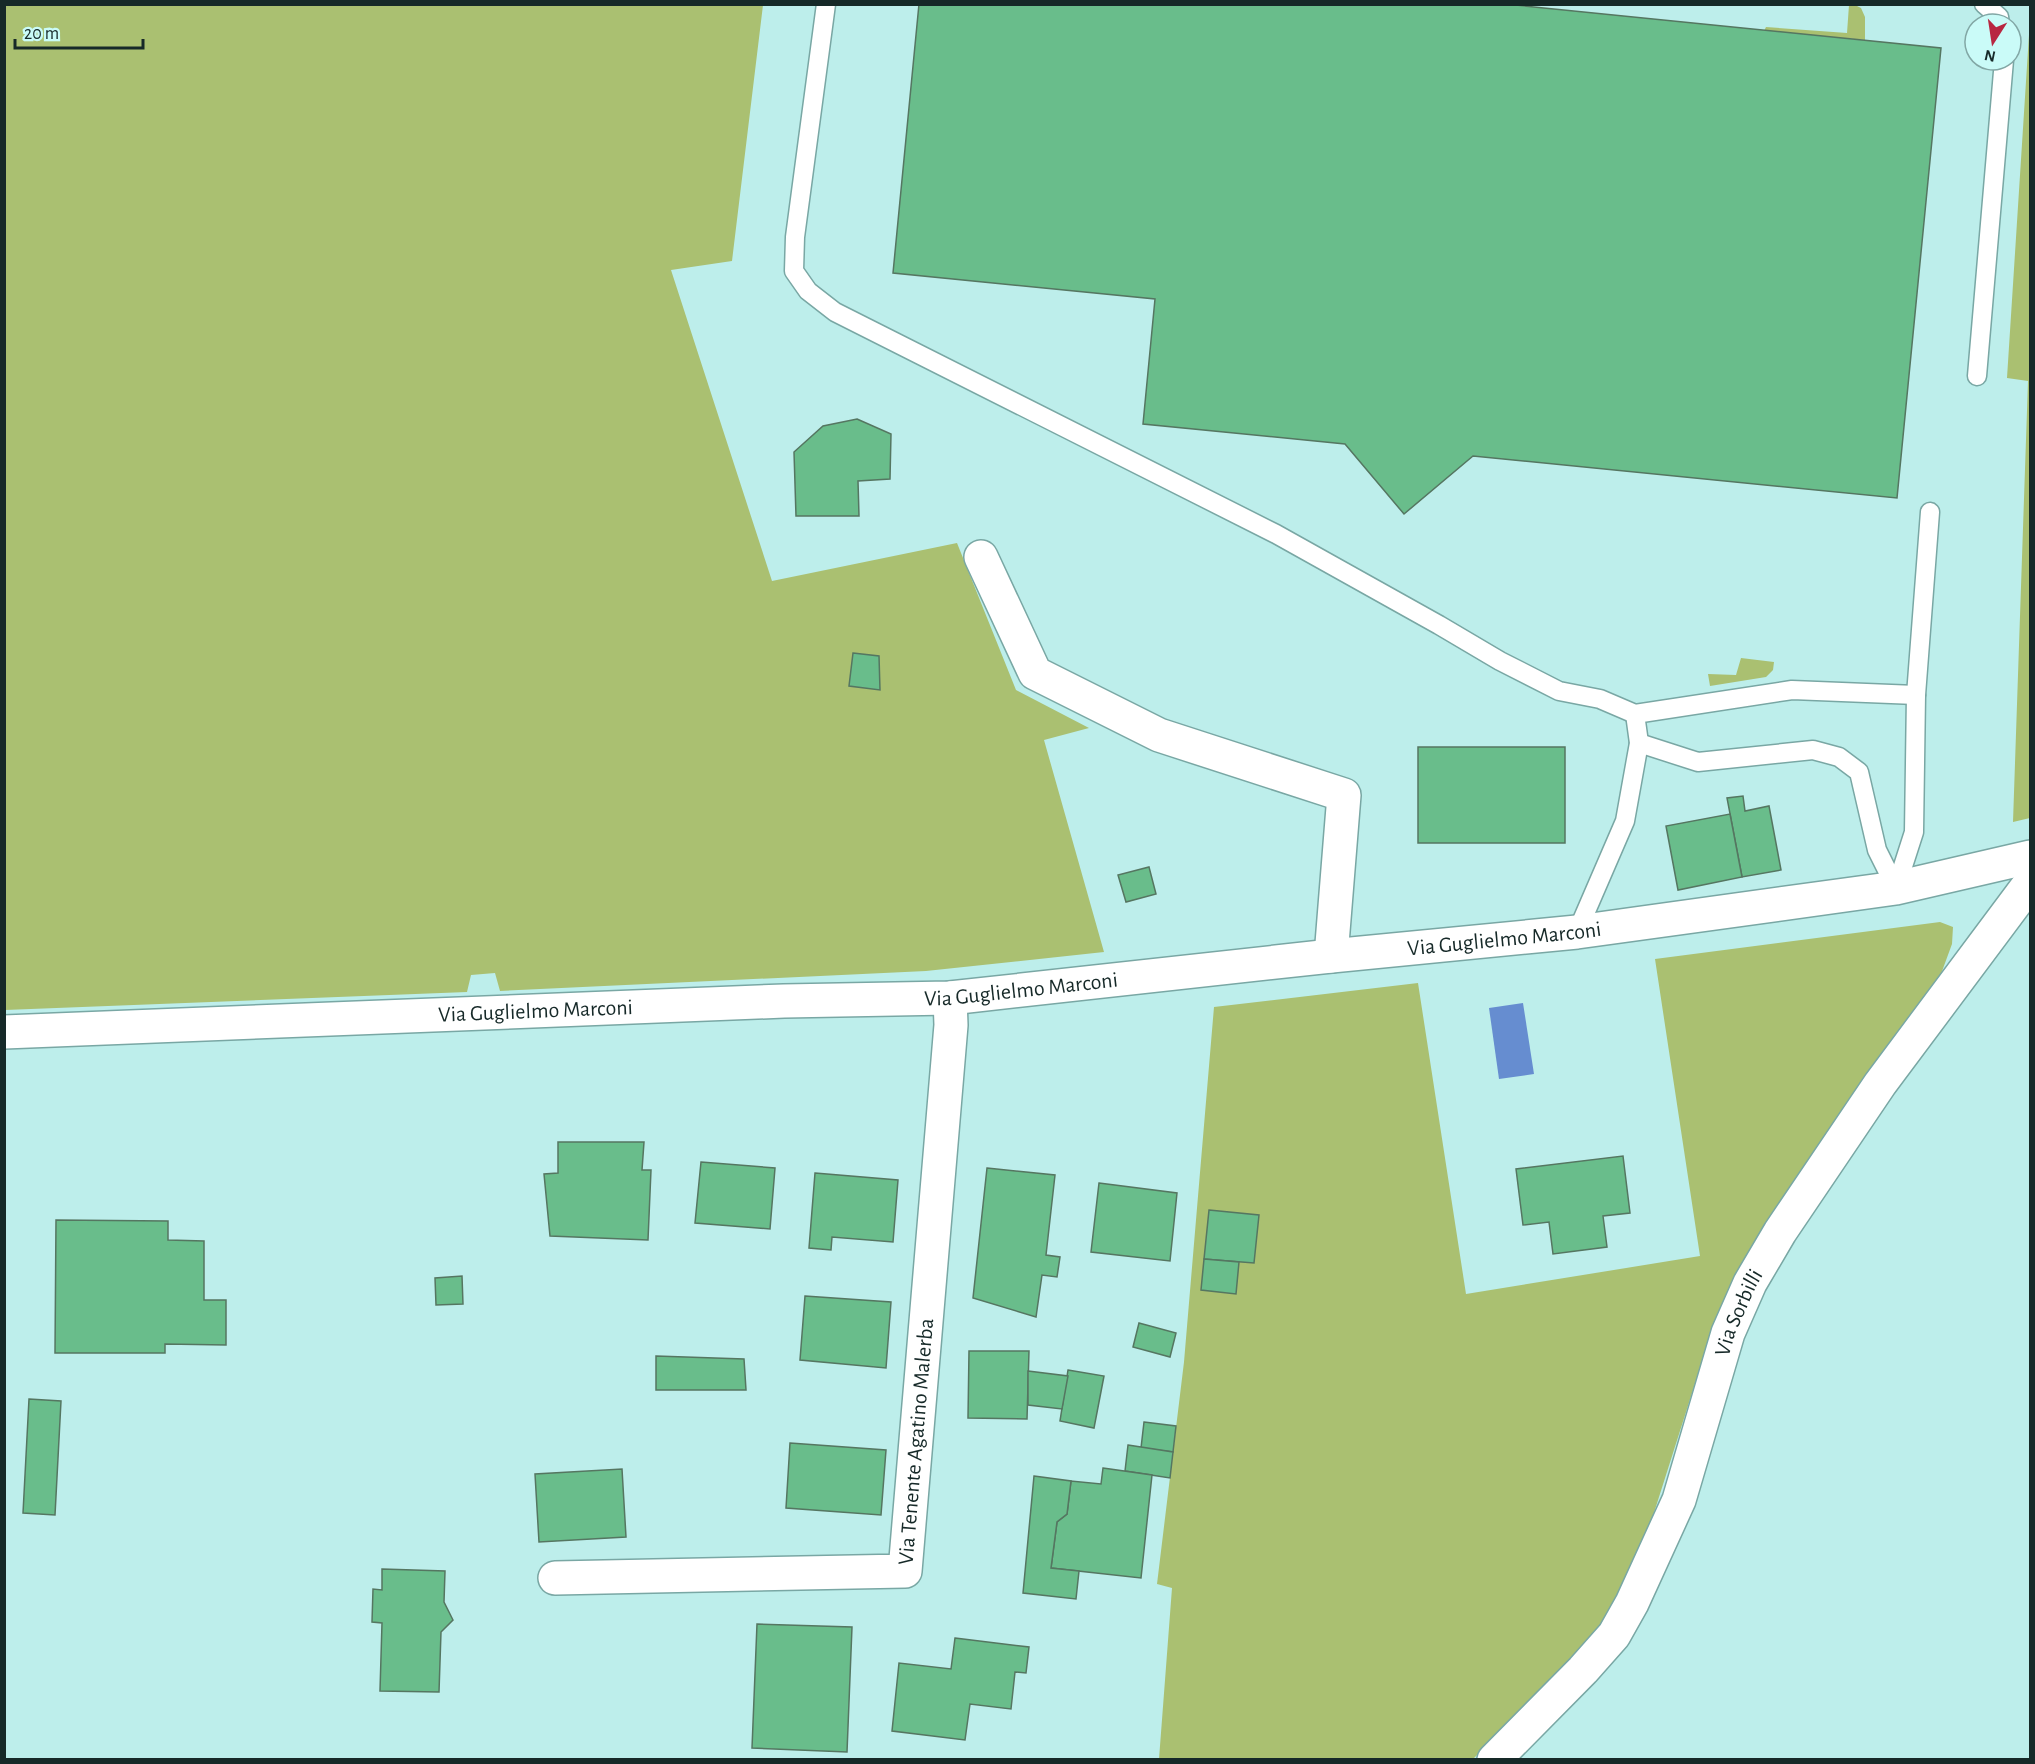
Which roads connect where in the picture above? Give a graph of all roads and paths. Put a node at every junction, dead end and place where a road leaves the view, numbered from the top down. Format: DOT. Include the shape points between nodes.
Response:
graph roads {
  1 [pos="826,4"];
  2 [pos="2003,72"];
  3 [pos="1977,376"];
  4 [pos="1930,512"];
  5 [pos="981,557"];
  6 [pos="1916,695"];
  7 [pos="1635,714"];
  8 [pos="1639,743"];
  9 [pos="2031,857"];
  10 [pos="2031,883"];
  11 [pos="1896,888"];
  12 [pos="1577,932"];
  13 [pos="1331,956"];
  14 [pos="950,998"];
  15 [pos="4,1032"];
  16 [pos="555,1578"];
  17 [pos="1494,1760"];
  1 -- 7 [label="lane" via="795,237 794,271 808,291 835,312 1276,534 1500,661 1559,691 1600,699"];
  2 -- 3 [label="lane"];
  4 -- 6 [label="lane"];
  5 -- 13 [label="street" via="1035,673 1160,735 1344,795"];
  6 -- 7 [label="lane" via="1792,690"];
  6 -- 11 [label="lane" via="1914,832"];
  7 -- 8 [label="lane"];
  8 -- 11 [label="lane" via="1698,762 1813,750 1839,756 1858,772 1876,850"];
  8 -- 12 [label="lane" via="1625,821"];
  9 -- 11 [label="street, Via Guglielmo Marconi"];
  10 -- 17 [label="street, Via Sorbilli" via="1880,1084 1750,1283 1728,1333 1679,1500 1614,1635"];
  11 -- 12 [label="street, Via Guglielmo Marconi"];
  12 -- 13 [label="street, Via Guglielmo Marconi"];
  13 -- 14 [label="street, Via Guglielmo Marconi"];
  14 -- 15 [label="street, Via Guglielmo Marconi"];
  14 -- 16 [label="street, Via Tenente Agatino Malerba" via="950,1037 905,1571"];
}
